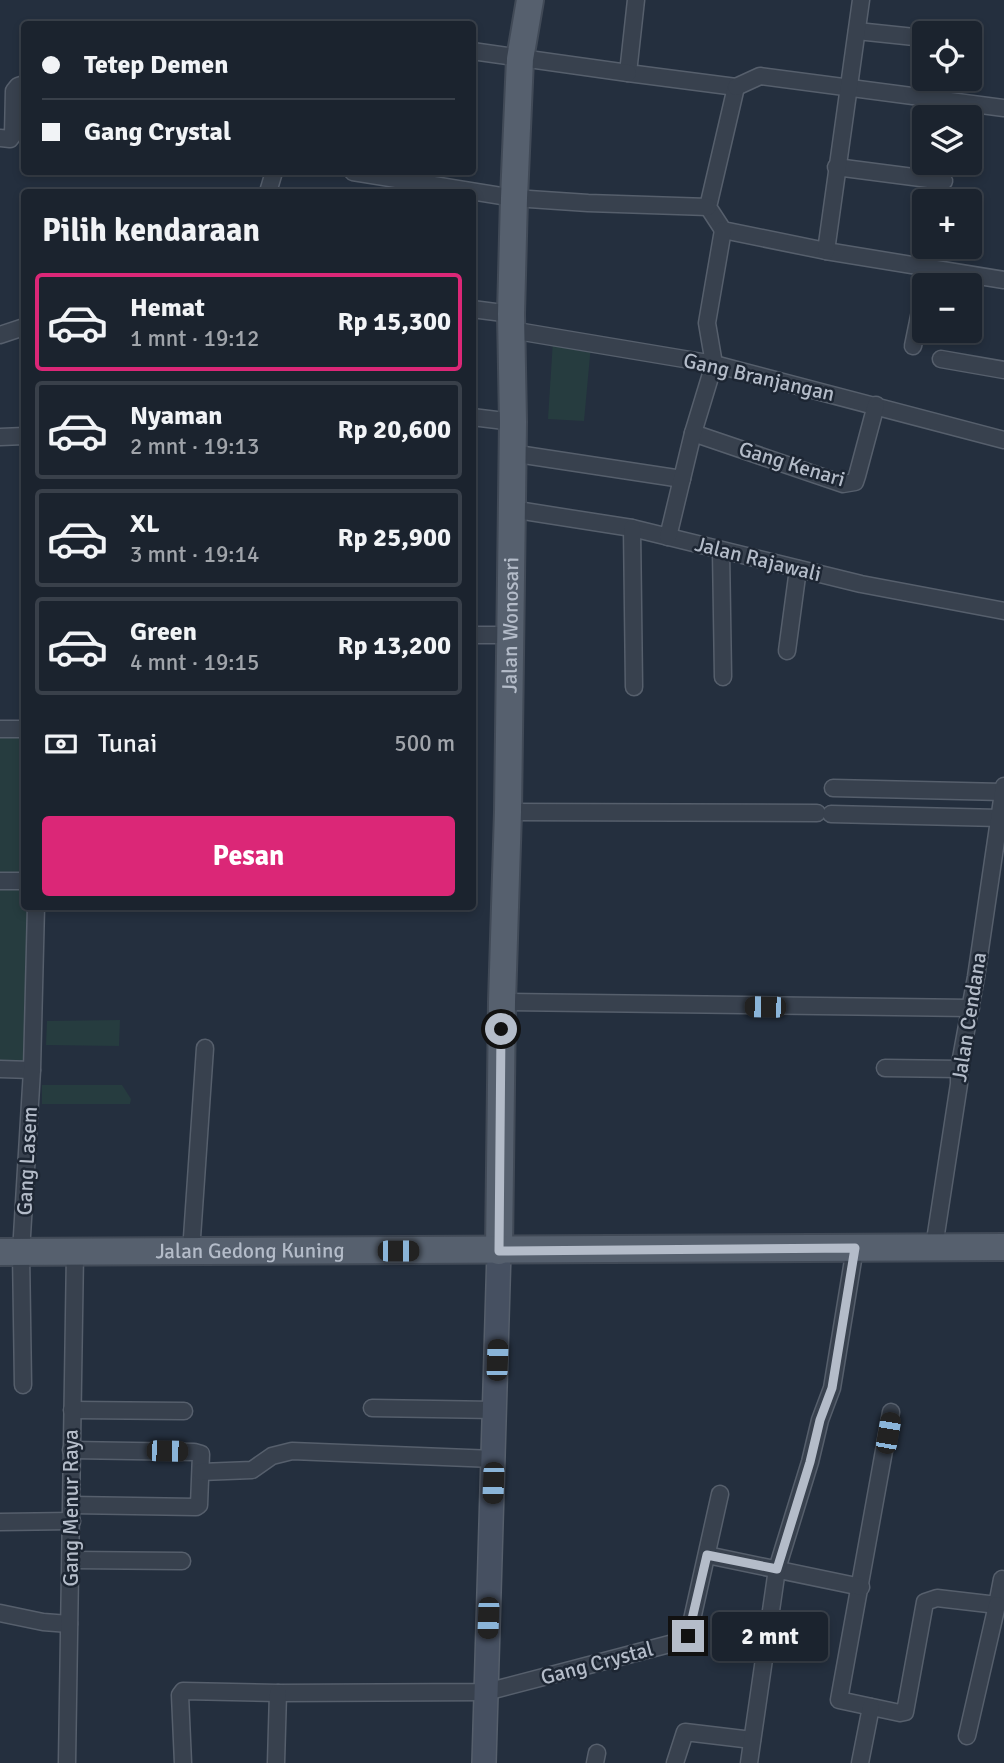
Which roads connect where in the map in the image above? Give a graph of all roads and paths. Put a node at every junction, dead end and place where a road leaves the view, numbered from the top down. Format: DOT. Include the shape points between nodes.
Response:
graph roads {
  1 [pos="530,0"];
  2 [pos="636,0"];
  3 [pos="862,0"];
  4 [pos="857,31"];
  5 [pos="912,37"];
  6 [pos="476,52"];
  7 [pos="520,59"];
  8 [pos="628,73"];
  9 [pos="21,85"];
  10 [pos="736,87"];
  11 [pos="848,89"];
  12 [pos="1004,108"];
  13 [pos="0,138"];
  14 [pos="836,167"];
  15 [pos="370,175"];
  16 [pos="944,181"];
  17 [pos="409,182"];
  18 [pos="455,189"];
  19 [pos="476,192"];
  20 [pos="514,198"];
  21 [pos="708,206"];
  22 [pos="723,230"];
  23 [pos="826,251"];
  24 [pos="929,268"];
  25 [pos="928,273"];
  26 [pos="1004,280"];
  27 [pos="476,310"];
  28 [pos="511,322"];
  29 [pos="21,328"];
  30 [pos="0,335"];
  31 [pos="914,343"];
  32 [pos="913,346"];
  33 [pos="941,359"];
  34 [pos="714,364"];
  35 [pos="1004,370"];
  36 [pos="876,405"];
  37 [pos="476,417"];
  38 [pos="513,422"];
  39 [pos="693,433"];
  40 [pos="21,436"];
  41 [pos="0,437"];
  42 [pos="1004,440"];
  43 [pos="511,453"];
  44 [pos="682,480"];
  45 [pos="511,509"];
  46 [pos="632,528"];
  47 [pos="668,537"];
  48 [pos="722,551"];
  49 [pos="798,569"];
  50 [pos="1004,611"];
  51 [pos="476,635"];
  52 [pos="509,635"];
  53 [pos="787,651"];
  54 [pos="723,677"];
  55 [pos="634,687"];
  56 [pos="0,729"];
  57 [pos="21,729"];
  58 [pos="833,788"];
  59 [pos="1003,789"];
  60 [pos="508,812"];
  61 [pos="999,818"];
  62 [pos="0,881"];
  63 [pos="21,881"];
  64 [pos="987,905"];
  65 [pos="1004,907"];
  66 [pos="36,910"];
  67 [pos="502,1002"];
  68 [pos="971,1008"];
  69 [pos="205,1048"];
  70 [pos="885,1068"];
  71 [pos="0,1069"];
  72 [pos="959,1069"];
  73 [pos="32,1070"];
  74 [pos="934,1247"];
  75 [pos="1004,1247"];
  76 [pos="855,1248"];
  77 [pos="499,1251"];
  78 [pos="11,1252"];
  79 [pos="75,1252"];
  80 [pos="191,1252"];
  81 [pos="23,1385"];
  82 [pos="372,1408"];
  83 [pos="72,1410"];
  84 [pos="184,1410"];
  85 [pos="495,1410"];
  86 [pos="891,1412"];
  87 [pos="71,1450"];
  88 [pos="494,1459"];
  89 [pos="201,1472"];
  90 [pos="720,1494"];
  91 [pos="72,1513"];
  92 [pos="0,1522"];
  93 [pos="707,1555"];
  94 [pos="71,1560"];
  95 [pos="182,1561"];
  96 [pos="777,1569"];
  97 [pos="1002,1579"];
  98 [pos="861,1587"];
  99 [pos="997,1605"];
  100 [pos="0,1614"];
  101 [pos="69,1624"];
  102 [pos="486,1692"];
  103 [pos="278,1693"];
  104 [pos="871,1707"];
  105 [pos="967,1736"];
  106 [pos="752,1740"];
  107 [pos="67,1763"];
  108 [pos="183,1763"];
  109 [pos="276,1763"];
  110 [pos="484,1763"];
  111 [pos="675,1763"];
  112 [pos="749,1763"];
  113 [pos="860,1763"];
  1 -- 7 [label="main road, Jalan Wonosari"];
  2 -- 8 [label="street"];
  3 -- 4 [label="street"];
  4 -- 5 [label="street"];
  4 -- 11 [label="street"];
  6 -- 7 [label="street"];
  7 -- 8 [label="street"];
  7 -- 20 [label="main road, Jalan Wonosari"];
  8 -- 10 [label="street"];
  9 -- 13 [label="street" via="14,91 13,135"];
  10 -- 11 [label="street" via="761,76"];
  10 -- 21 [label="street"];
  11 -- 12 [label="street"];
  11 -- 14 [label="street"];
  14 -- 16 [label="street"];
  14 -- 23 [label="street"];
  15 -- 17 [label="street"];
  17 -- 18 [label="street"];
  19 -- 20 [label="street"];
  20 -- 21 [label="street"];
  20 -- 28 [label="main road, Jalan Wonosari"];
  21 -- 22 [label="street"];
  22 -- 23 [label="street"];
  22 -- 34 [label="street" via="707,323"];
  23 -- 24 [label="street"];
  24 -- 25 [label="street"];
  24 -- 26 [label="street"];
  27 -- 28 [label="street, Gang Branjangan"];
  28 -- 34 [label="street, Gang Branjangan"];
  28 -- 38 [label="main road, Jalan Wonosari"];
  29 -- 30 [label="street"];
  31 -- 32 [label="street"];
  33 -- 35 [label="street"];
  34 -- 36 [label="street, Gang Branjangan"];
  34 -- 39 [label="street"];
  36 -- 39 [label="street, Gang Kenari" via="851,484"];
  36 -- 42 [label="street, Gang Branjangan"];
  37 -- 38 [label="street"];
  38 -- 43 [label="main road, Jalan Wonosari"];
  39 -- 44 [label="street"];
  40 -- 41 [label="street"];
  43 -- 44 [label="street"];
  43 -- 45 [label="main road, Jalan Wonosari"];
  44 -- 47 [label="street"];
  45 -- 46 [label="street, Jalan Rajawali"];
  45 -- 52 [label="main road, Jalan Wonosari"];
  46 -- 47 [label="street, Jalan Rajawali"];
  46 -- 55 [label="street"];
  47 -- 48 [label="street, Jalan Rajawali"];
  48 -- 49 [label="street, Jalan Rajawali"];
  48 -- 54 [label="street"];
  49 -- 50 [label="street, Jalan Rajawali"];
  49 -- 53 [label="street"];
  51 -- 52 [label="street"];
  52 -- 60 [label="main road, Jalan Wonosari"];
  56 -- 57 [label="street"];
  58 -- 59 [label="street"];
  59 -- 61 [label="street, Jalan Cendana"];
  60 -- 61 [label="street"];
  60 -- 67 [label="main road, Jalan Wonosari"];
  61 -- 64 [label="street, Jalan Cendana"];
  62 -- 63 [label="street"];
  64 -- 65 [label="street"];
  64 -- 68 [label="street, Jalan Cendana"];
  66 -- 73 [label="street, Gang Lasem"];
  67 -- 68 [label="street"];
  67 -- 77 [label="main road, Jalan Wonosari"];
  68 -- 72 [label="street, Jalan Cendana"];
  69 -- 80 [label="street"];
  70 -- 72 [label="street"];
  71 -- 73 [label="street"];
  72 -- 74 [label="street, Jalan Cendana"];
  73 -- 78 [label="street, Gang Lasem"];
  74 -- 75 [label="main road, Jalan Gedong Kuning"];
  74 -- 76 [label="main road, Jalan Gedong Kuning"];
  76 -- 77 [label="main road, Jalan Gedong Kuning"];
  76 -- 96 [label="street" via="832,1388"];
  77 -- 80 [label="main road, Jalan Gedong Kuning"];
  77 -- 85 [label="main road"];
  78 -- 79 [label="main road, Jalan Gedong Kuning"];
  78 -- 81 [label="street, Gang Lasem"];
  79 -- 80 [label="main road, Jalan Gedong Kuning"];
  79 -- 83 [label="street, Gang Menur Raya"];
  82 -- 85 [label="street"];
  83 -- 84 [label="street"];
  83 -- 87 [label="street, Gang Menur Raya"];
  85 -- 88 [label="main road"];
  86 -- 98 [label="street"];
  87 -- 89 [label="street" via="194,1452 201,1454"];
  87 -- 91 [label="street, Gang Menur Raya"];
  88 -- 89 [label="street" via="292,1451 272,1456 245,1472"];
  88 -- 102 [label="main road"];
  89 -- 91 [label="street" via="196,1507"];
  90 -- 93 [label="street, Gang Crystal"];
  91 -- 92 [label="street"];
  91 -- 94 [label="street, Gang Menur Raya"];
  93 -- 96 [label="street"];
  93 -- 102 [label="street, Gang Crystal" via="685,1640"];
  94 -- 95 [label="street"];
  94 -- 101 [label="street, Gang Menur Raya"];
  96 -- 98 [label="street"];
  96 -- 106 [label="street"];
  97 -- 99 [label="street"];
  98 -- 104 [label="street" via="839,1698"];
  99 -- 104 [label="street" via="937,1598 925,1602 906,1710 900,1713"];
  99 -- 105 [label="street"];
  100 -- 101 [label="street"];
  101 -- 107 [label="street, Gang Menur Raya"];
  102 -- 103 [label="street"];
  102 -- 110 [label="main road"];
  103 -- 108 [label="street" via="183,1690"];
  103 -- 109 [label="street"];
  104 -- 113 [label="street"];
  106 -- 111 [label="street" via="685,1732"];
  106 -- 112 [label="street"];
}
